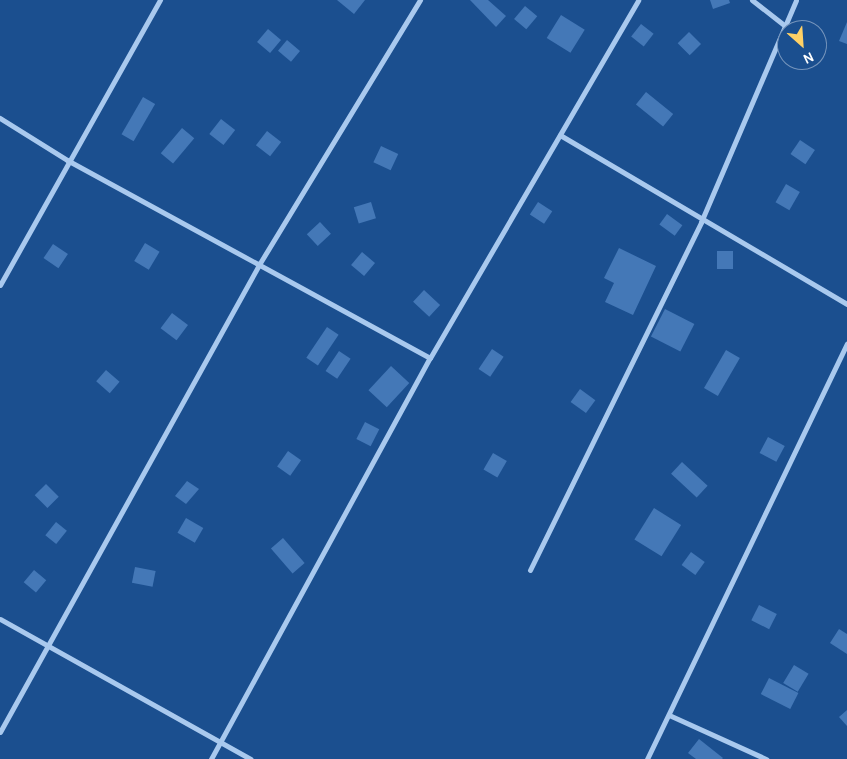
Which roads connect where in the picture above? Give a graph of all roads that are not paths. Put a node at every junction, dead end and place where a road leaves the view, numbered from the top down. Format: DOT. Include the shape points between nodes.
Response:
graph roads {
  1 [pos="160,0"];
  2 [pos="420,0"];
  3 [pos="638,0"];
  4 [pos="752,0"];
  5 [pos="796,0"];
  6 [pos="778,20"];
  7 [pos="786,20"];
  8 [pos="777,42"];
  9 [pos="0,118"];
  10 [pos="560,135"];
  11 [pos="67,160"];
  12 [pos="701,222"];
  13 [pos="260,263"];
  14 [pos="0,285"];
  15 [pos="847,304"];
  16 [pos="847,344"];
  17 [pos="430,358"];
  18 [pos="530,570"];
  19 [pos="0,619"];
  20 [pos="52,645"];
  21 [pos="669,715"];
  22 [pos="0,732"];
  23 [pos="221,743"];
  24 [pos="211,759"];
  25 [pos="251,759"];
  26 [pos="647,759"];
  27 [pos="766,759"];
  1 -- 11 [label="street"];
  2 -- 13 [label="street"];
  3 -- 10 [label="street"];
  4 -- 6 [label="street"];
  5 -- 7 [label="street"];
  8 -- 12 [label="street"];
  9 -- 11 [label="street"];
  10 -- 12 [label="street"];
  10 -- 17 [label="street"];
  11 -- 13 [label="street"];
  11 -- 14 [label="street"];
  12 -- 15 [label="street"];
  12 -- 18 [label="street"];
  13 -- 17 [label="street"];
  13 -- 20 [label="street"];
  16 -- 21 [label="street"];
  17 -- 23 [label="street"];
  19 -- 20 [label="street"];
  20 -- 22 [label="street"];
  20 -- 23 [label="street"];
  21 -- 26 [label="street"];
  21 -- 27 [label="street"];
  23 -- 24 [label="street"];
  23 -- 25 [label="street"];
}
